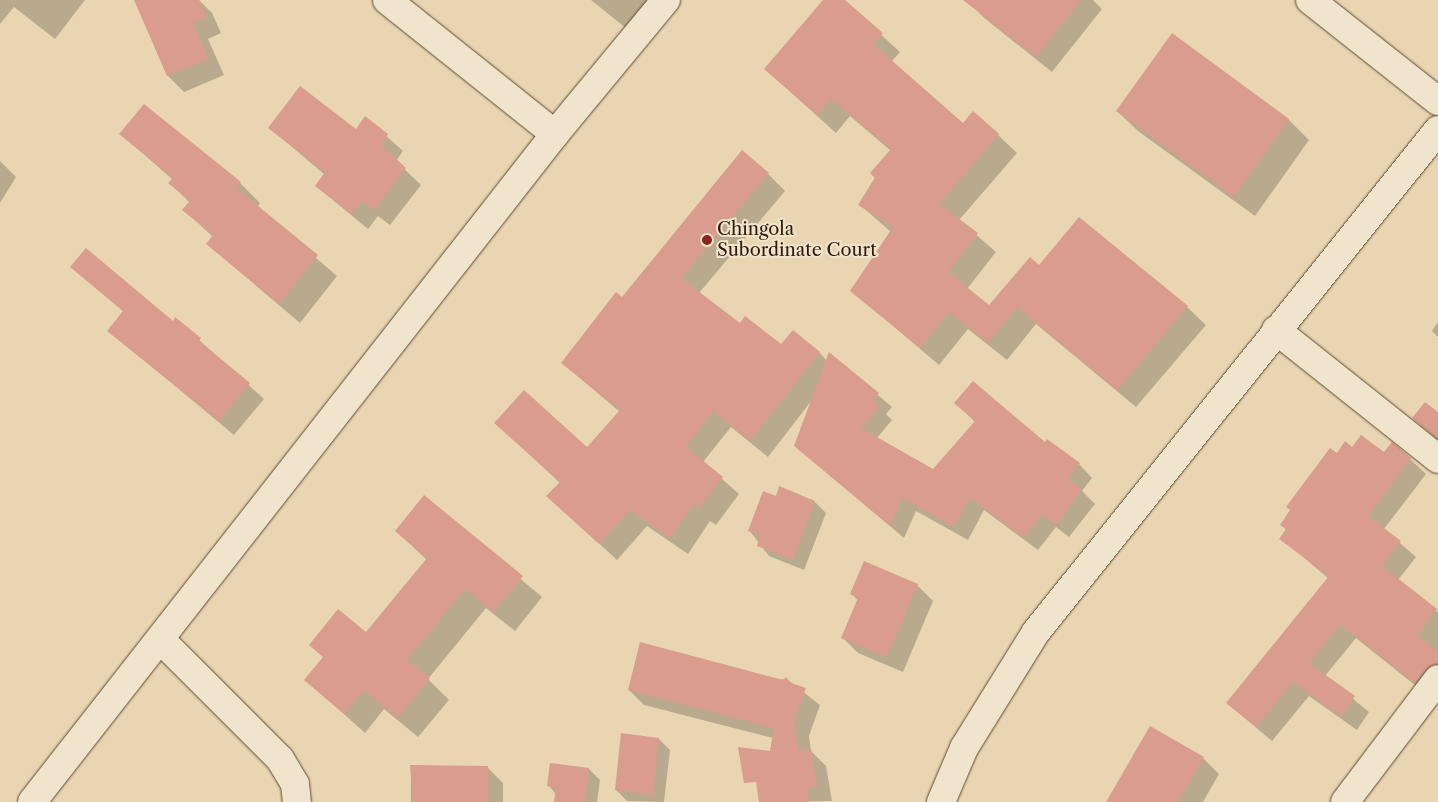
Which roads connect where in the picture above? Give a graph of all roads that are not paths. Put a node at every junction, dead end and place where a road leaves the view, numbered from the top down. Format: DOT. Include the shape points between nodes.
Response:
graph roads {
  1 [pos="387,0"];
  2 [pos="666,0"];
  3 [pos="1310,0"];
  4 [pos="1438,101"];
  5 [pos="1438,130"];
  6 [pos="555,134"];
  7 [pos="1276,330"];
  8 [pos="1438,459"];
  9 [pos="161,640"];
  10 [pos="1438,679"];
  11 [pos="32,802"];
  12 [pos="297,802"];
  13 [pos="941,802"];
  14 [pos="1345,802"];
  1 -- 6 [label="street"];
  2 -- 6 [label="street"];
  3 -- 4 [label="street"];
  5 -- 7 [label="street"];
  6 -- 9 [label="street"];
  7 -- 8 [label="street"];
  7 -- 13 [label="street" via="1036,632 964,748"];
  9 -- 11 [label="street"];
  9 -- 12 [label="street" via="280,759 295,784"];
  10 -- 14 [label="street"];
}
